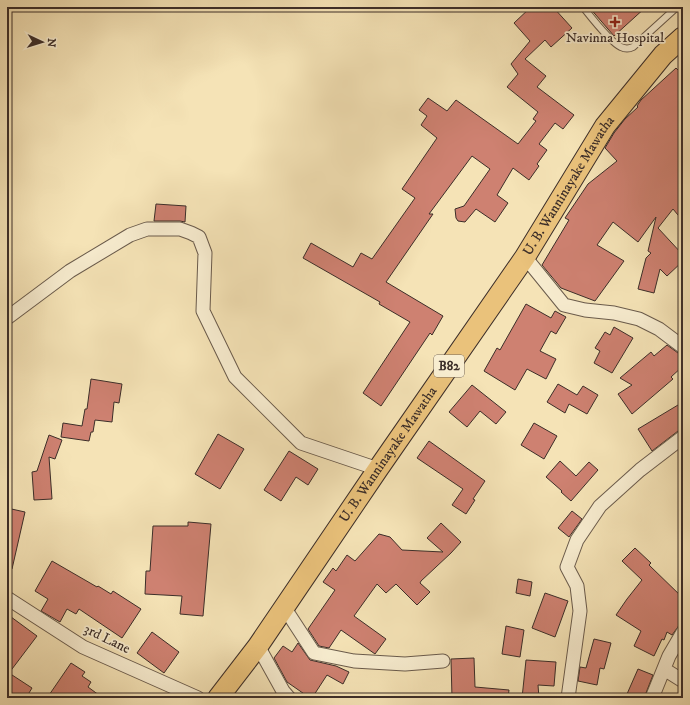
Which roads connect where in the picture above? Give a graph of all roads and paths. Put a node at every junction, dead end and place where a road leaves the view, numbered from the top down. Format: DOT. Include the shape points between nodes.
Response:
graph roads {
  1 [pos="583,7"];
  2 [pos="677,7"];
  3 [pos="683,37"];
  4 [pos="525,257"];
  5 [pos="7,318"];
  6 [pos="683,347"];
  7 [pos="683,437"];
  8 [pos="378,469"];
  9 [pos="7,598"];
  10 [pos="284,607"];
  11 [pos="683,632"];
  12 [pos="258,646"];
  13 [pos="443,661"];
  14 [pos="664,669"];
  15 [pos="683,681"];
  16 [pos="198,698"];
  17 [pos="218,698"];
  18 [pos="289,698"];
  19 [pos="568,698"];
  20 [pos="652,698"];
  1 -- 2 [label="lane" via="614,42 630,49"];
  3 -- 4 [label="main road, U. B. Wanninayake Mawatha / B82" via="663,55 606,126"];
  4 -- 6 [label="street" via="564,306 639,319 659,329"];
  4 -- 8 [label="main road, U. B. Wanninayake Mawatha / B82"];
  5 -- 8 [label="street" via="70,271 130,235 147,229 180,229 191,233 199,237 205,252 203,310 234,377 301,443"];
  7 -- 19 [label="street" via="640,470 600,506 577,540 567,568 577,586 580,611"];
  8 -- 10 [label="main road, U. B. Wanninayake Mawatha / B82"];
  9 -- 16 [label="street, 3rd Lane" via="83,647"];
  10 -- 12 [label="main road, U. B. Wanninayake Mawatha / B82"];
  10 -- 13 [label="street" via="314,653 354,661 405,664"];
  11 -- 14 [label="street"];
  12 -- 17 [label="main road, U. B. Wanninayake Mawatha / B82"];
  12 -- 18 [label="street"];
  14 -- 15 [label="street"];
  14 -- 20 [label="street"];
}
